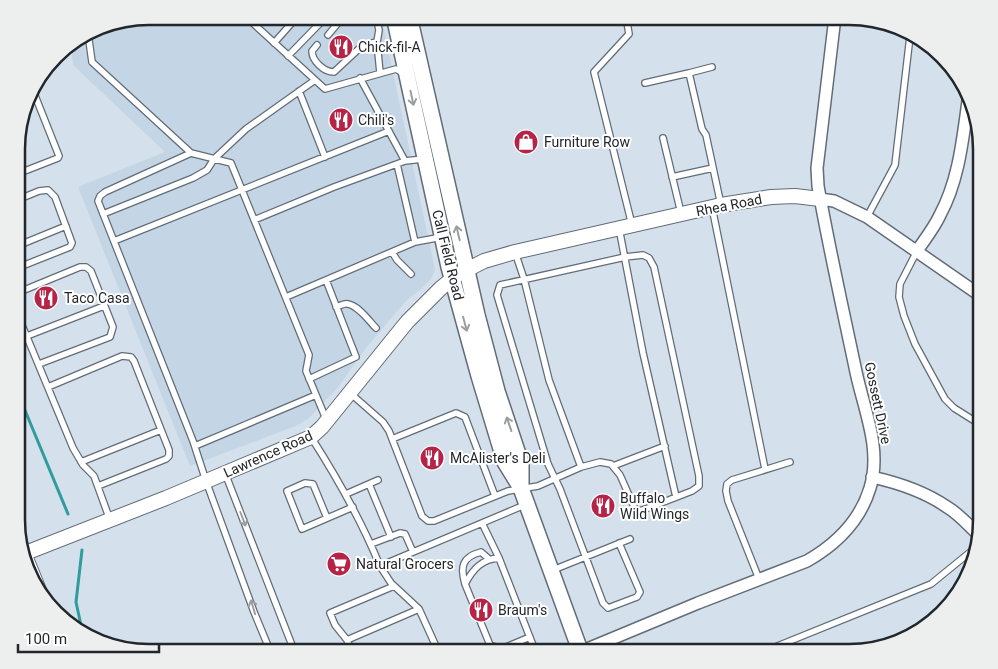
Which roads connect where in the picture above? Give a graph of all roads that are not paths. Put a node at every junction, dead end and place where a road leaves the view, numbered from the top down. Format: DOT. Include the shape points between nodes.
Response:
graph roads {
  1 [pos="255,25"];
  2 [pos="290,25"];
  3 [pos="318,25"];
  4 [pos="336,25"];
  5 [pos="378,25"];
  6 [pos="396,25"];
  7 [pos="411,25"];
  8 [pos="628,25"];
  9 [pos="834,25"];
  10 [pos="328,35"];
  11 [pos="89,41"];
  12 [pos="909,41"];
  13 [pos="377,42"];
  14 [pos="274,43"];
  15 [pos="317,45"];
  16 [pos="288,56"];
  17 [pos="712,67"];
  18 [pos="422,70"];
  19 [pos="380,73"];
  20 [pos="689,73"];
  21 [pos="407,74"];
  22 [pos="360,78"];
  23 [pos="315,80"];
  24 [pos="645,83"];
  25 [pos="299,91"];
  26 [pos="36,98"];
  27 [pos="967,110"];
  28 [pos="389,131"];
  29 [pos="663,138"];
  30 [pos="191,153"];
  31 [pos="325,157"];
  32 [pos="441,158"];
  33 [pos="214,159"];
  34 [pos="425,159"];
  35 [pos="405,161"];
  36 [pos="397,164"];
  37 [pos="713,168"];
  38 [pos="25,171"];
  39 [pos="672,177"];
  40 [pos="242,190"];
  41 [pos="25,197"];
  42 [pos="820,199"];
  43 [pos="716,206"];
  44 [pos="103,214"];
  45 [pos="681,214"];
  46 [pos="866,217"];
  47 [pos="254,220"];
  48 [pos="66,226"];
  49 [pos="626,227"];
  50 [pos="443,237"];
  51 [pos="114,241"];
  52 [pos="415,242"];
  53 [pos="25,243"];
  54 [pos="917,251"];
  55 [pos="392,252"];
  56 [pos="515,252"];
  57 [pos="625,257"];
  58 [pos="25,265"];
  59 [pos="411,274"];
  60 [pos="459,275"];
  61 [pos="524,278"];
  62 [pos="326,280"];
  63 [pos="25,290"];
  64 [pos="973,290"];
  65 [pos="286,297"];
  66 [pos="104,306"];
  67 [pos="336,307"];
  68 [pos="376,328"];
  69 [pos="25,331"];
  70 [pos="27,336"];
  71 [pos="39,364"];
  72 [pos="309,379"];
  73 [pos="48,387"];
  74 [pos="350,393"];
  75 [pos="316,395"];
  76 [pos="973,420"];
  77 [pos="327,421"];
  78 [pos="161,430"];
  79 [pos="310,438"];
  80 [pos="392,439"];
  81 [pos="195,446"];
  82 [pos="665,446"];
  83 [pos="81,462"];
  84 [pos="790,462"];
  85 [pos="613,466"];
  86 [pos="581,467"];
  87 [pos="765,469"];
  88 [pos="225,473"];
  89 [pos="872,477"];
  90 [pos="554,479"];
  91 [pos="378,480"];
  92 [pos="206,481"];
  93 [pos="369,484"];
  94 [pos="98,486"];
  95 [pos="521,488"];
  96 [pos="346,494"];
  97 [pos="495,496"];
  98 [pos="676,497"];
  99 [pos="527,504"];
  100 [pos="353,507"];
  101 [pos="327,518"];
  102 [pos="110,520"];
  103 [pos="482,523"];
  104 [pos="973,529"];
  105 [pos="390,537"];
  106 [pos="630,539"];
  107 [pos="619,543"];
  108 [pos="372,544"];
  109 [pos="29,552"];
  110 [pos="413,552"];
  111 [pos="968,554"];
  112 [pos="584,557"];
  113 [pos="489,558"];
  114 [pos="499,558"];
  115 [pos="380,566"];
  116 [pos="551,570"];
  117 [pos="759,579"];
  118 [pos="465,584"];
  119 [pos="394,586"];
  120 [pos="419,609"];
  121 [pos="530,637"];
  122 [pos="347,640"];
  123 [pos="268,644"];
  124 [pos="292,644"];
  125 [pos="349,644"];
  126 [pos="435,644"];
  127 [pos="490,644"];
  128 [pos="513,644"];
  129 [pos="533,644"];
  130 [pos="578,644"];
  131 [pos="600,644"];
  132 [pos="782,644"];
  1 -- 14 [label="lane"];
  2 -- 14 [label="lane"];
  3 -- 16 [label="lane"];
  4 -- 10 [label="lane"];
  5 -- 13 [label="lane"];
  6 -- 21 [label="main road, Call Field Road"];
  7 -- 18 [label="main road, Call Field Road"];
  8 -- 49 [label="lane" via="629,34 594,72"];
  9 -- 42 [label="street, Gossett Drive" via="816,168"];
  11 -- 30 [label="lane" via="92,62"];
  12 -- 46 [label="lane" via="895,165"];
  13 -- 15 [label="lane" via="363,45 334,72 326,70 312,56"];
  13 -- 19 [label="lane"];
  14 -- 16 [label="lane"];
  16 -- 23 [label="lane"];
  17 -- 20 [label="lane"];
  18 -- 21 [label="main road"];
  18 -- 32 [label="main road, Call Field Road"];
  19 -- 21 [label="lane" via="396,69"];
  19 -- 22 [label="lane"];
  20 -- 24 [label="lane"];
  20 -- 37 [label="lane"];
  21 -- 34 [label="main road, Call Field Road, one-way"];
  22 -- 23 [label="lane" via="325,89"];
  22 -- 28 [label="lane"];
  23 -- 25 [label="lane"];
  25 -- 31 [label="lane"];
  25 -- 33 [label="lane" via="246,129"];
  26 -- 38 [label="lane" via="59,156"];
  27 -- 54 [label="street" via="958,168 950,194"];
  28 -- 31 [label="lane"];
  28 -- 35 [label="lane"];
  29 -- 39 [label="lane"];
  30 -- 33 [label="lane"];
  30 -- 44 [label="lane" via="105,192 98,201"];
  31 -- 40 [label="lane"];
  32 -- 34 [label="main road"];
  60 -- 32 [label="main road, Call Field Road, one-way"];
  33 -- 40 [label="lane" via="231,163"];
  33 -- 44 [label="lane" via="207,170 194,178"];
  34 -- 35 [label="lane"];
  34 -- 50 [label="main road, Call Field Road"];
  35 -- 36 [label="lane"];
  36 -- 47 [label="lane"];
  36 -- 52 [label="lane"];
  37 -- 39 [label="lane"];
  37 -- 43 [label="lane"];
  39 -- 45 [label="lane"];
  40 -- 47 [label="lane"];
  40 -- 51 [label="lane"];
  41 -- 48 [label="lane" via="48,190 55,197"];
  42 -- 43 [label="street, Rhea Road" via="771,197"];
  42 -- 46 [label="street, Rhea Road" via="834,201"];
  42 -- 89 [label="street, Gossett Drive" via="873,436"];
  43 -- 45 [label="street, Rhea Road"];
  43 -- 87 [label="lane"];
  44 -- 51 [label="lane"];
  45 -- 49 [label="street, Rhea Road"];
  46 -- 54 [label="street, Rhea Road"];
  47 -- 65 [label="lane"];
  48 -- 53 [label="lane"];
  48 -- 58 [label="lane" via="72,243 70,247"];
  49 -- 56 [label="street, Rhea Road"];
  49 -- 57 [label="lane"];
  50 -- 52 [label="lane"];
  50 -- 60 [label="main road, Call Field Road"];
  51 -- 81 [label="lane"];
  52 -- 55 [label="lane"];
  54 -- 64 [label="street, Rhea Road"];
  54 -- 76 [label="lane" via="900,284 899,297 904,316 915,344 945,399"];
  55 -- 59 [label="lane"];
  55 -- 62 [label="lane"];
  56 -- 60 [label="street, Rhea Road" via="484,261"];
  56 -- 61 [label="lane"];
  57 -- 61 [label="lane"];
  57 -- 82 [label="lane"];
  57 -- 98 [label="lane" via="643,255 649,258 654,268 699,476 699,486"];
  60 -- 74 [label="street, Lawrence Road" via="406,322"];
  60 -- 95 [label="main road, Call Field Road" via="479,376 505,462"];
  61 -- 86 [label="lane" via="549,380"];
  61 -- 90 [label="lane" via="500,285 497,295"];
  62 -- 65 [label="lane"];
  62 -- 67 [label="lane"];
  63 -- 66 [label="lane" via="86,267 91,271"];
  65 -- 72 [label="lane" via="309,355 306,371"];
  66 -- 70 [label="lane"];
  66 -- 71 [label="lane" via="113,327 110,336"];
  67 -- 68 [label="lane" via="351,305"];
  67 -- 72 [label="lane" via="356,357"];
  69 -- 70 [label="lane"];
  70 -- 71 [label="lane"];
  71 -- 73 [label="lane"];
  72 -- 75 [label="lane"];
  73 -- 78 [label="lane" via="122,356 131,357"];
  73 -- 83 [label="lane"];
  74 -- 77 [label="street, Lawrence Road"];
  74 -- 80 [label="lane" via="383,422"];
  75 -- 77 [label="lane"];
  75 -- 81 [label="lane"];
  77 -- 79 [label="street, Lawrence Road"];
  78 -- 83 [label="lane"];
  78 -- 94 [label="lane" via="169,450 166,459"];
  79 -- 88 [label="street, Lawrence Road"];
  79 -- 96 [label="lane"];
  80 -- 97 [label="lane" via="422,516 428,521"];
  80 -- 97 [label="lane" via="456,413 465,417"];
  81 -- 92 [label="lane"];
  82 -- 85 [label="lane"];
  82 -- 98 [label="lane"];
  83 -- 94 [label="lane" via="94,476"];
  84 -- 87 [label="lane"];
  85 -- 86 [label="lane" via="607,462"];
  85 -- 98 [label="lane" via="636,511"];
  86 -- 90 [label="lane"];
  87 -- 117 [label="lane" via="726,484 728,501"];
  88 -- 92 [label="street, Lawrence Road"];
  88 -- 124 [label="lane, one-way"];
  89 -- 104 [label="street" via="930,496"];
  89 -- 117 [label="street, Gossett Drive" via="865,501 842,536 806,561"];
  90 -- 95 [label="lane" via="538,486"];
  90 -- 112 [label="lane"];
  91 -- 93 [label="lane"];
  92 -- 102 [label="street, Lawrence Road"];
  123 -- 92 [label="lane, one-way"];
  93 -- 96 [label="lane"];
  93 -- 105 [label="lane"];
  94 -- 102 [label="lane"];
  95 -- 97 [label="lane"];
  95 -- 99 [label="main road, Call Field Road"];
  96 -- 100 [label="lane"];
  99 -- 103 [label="lane"];
  99 -- 116 [label="main road, Call Field Road"];
  100 -- 101 [label="lane"];
  100 -- 108 [label="lane"];
  101 -- 101 [label="lane" via="302,529 287,491 306,483 313,484"];
  102 -- 109 [label="street, Lawrence Road"];
  103 -- 110 [label="lane"];
  103 -- 114 [label="lane"];
  105 -- 108 [label="lane"];
  105 -- 110 [label="lane" via="405,534"];
  106 -- 107 [label="lane"];
  107 -- 112 [label="lane"];
  107 -- 112 [label="lane" via="640,592 637,597 612,607 605,606"];
  108 -- 115 [label="lane"];
  110 -- 115 [label="lane"];
  111 -- 132 [label="lane" via="931,584"];
  112 -- 116 [label="lane"];
  113 -- 114 [label="lane"];
  113 -- 118 [label="lane" via="476,566"];
  113 -- 118 [label="lane" via="481,552 464,562"];
  114 -- 121 [label="lane"];
  115 -- 119 [label="lane"];
  116 -- 130 [label="main road, Call Field Road"];
  117 -- 131 [label="street, Gossett Drive"];
  118 -- 127 [label="lane"];
  119 -- 120 [label="lane"];
  119 -- 122 [label="lane" via="330,613"];
  120 -- 122 [label="lane"];
  120 -- 126 [label="lane"];
  121 -- 128 [label="lane"];
  121 -- 129 [label="lane"];
  122 -- 125 [label="lane"];
}
